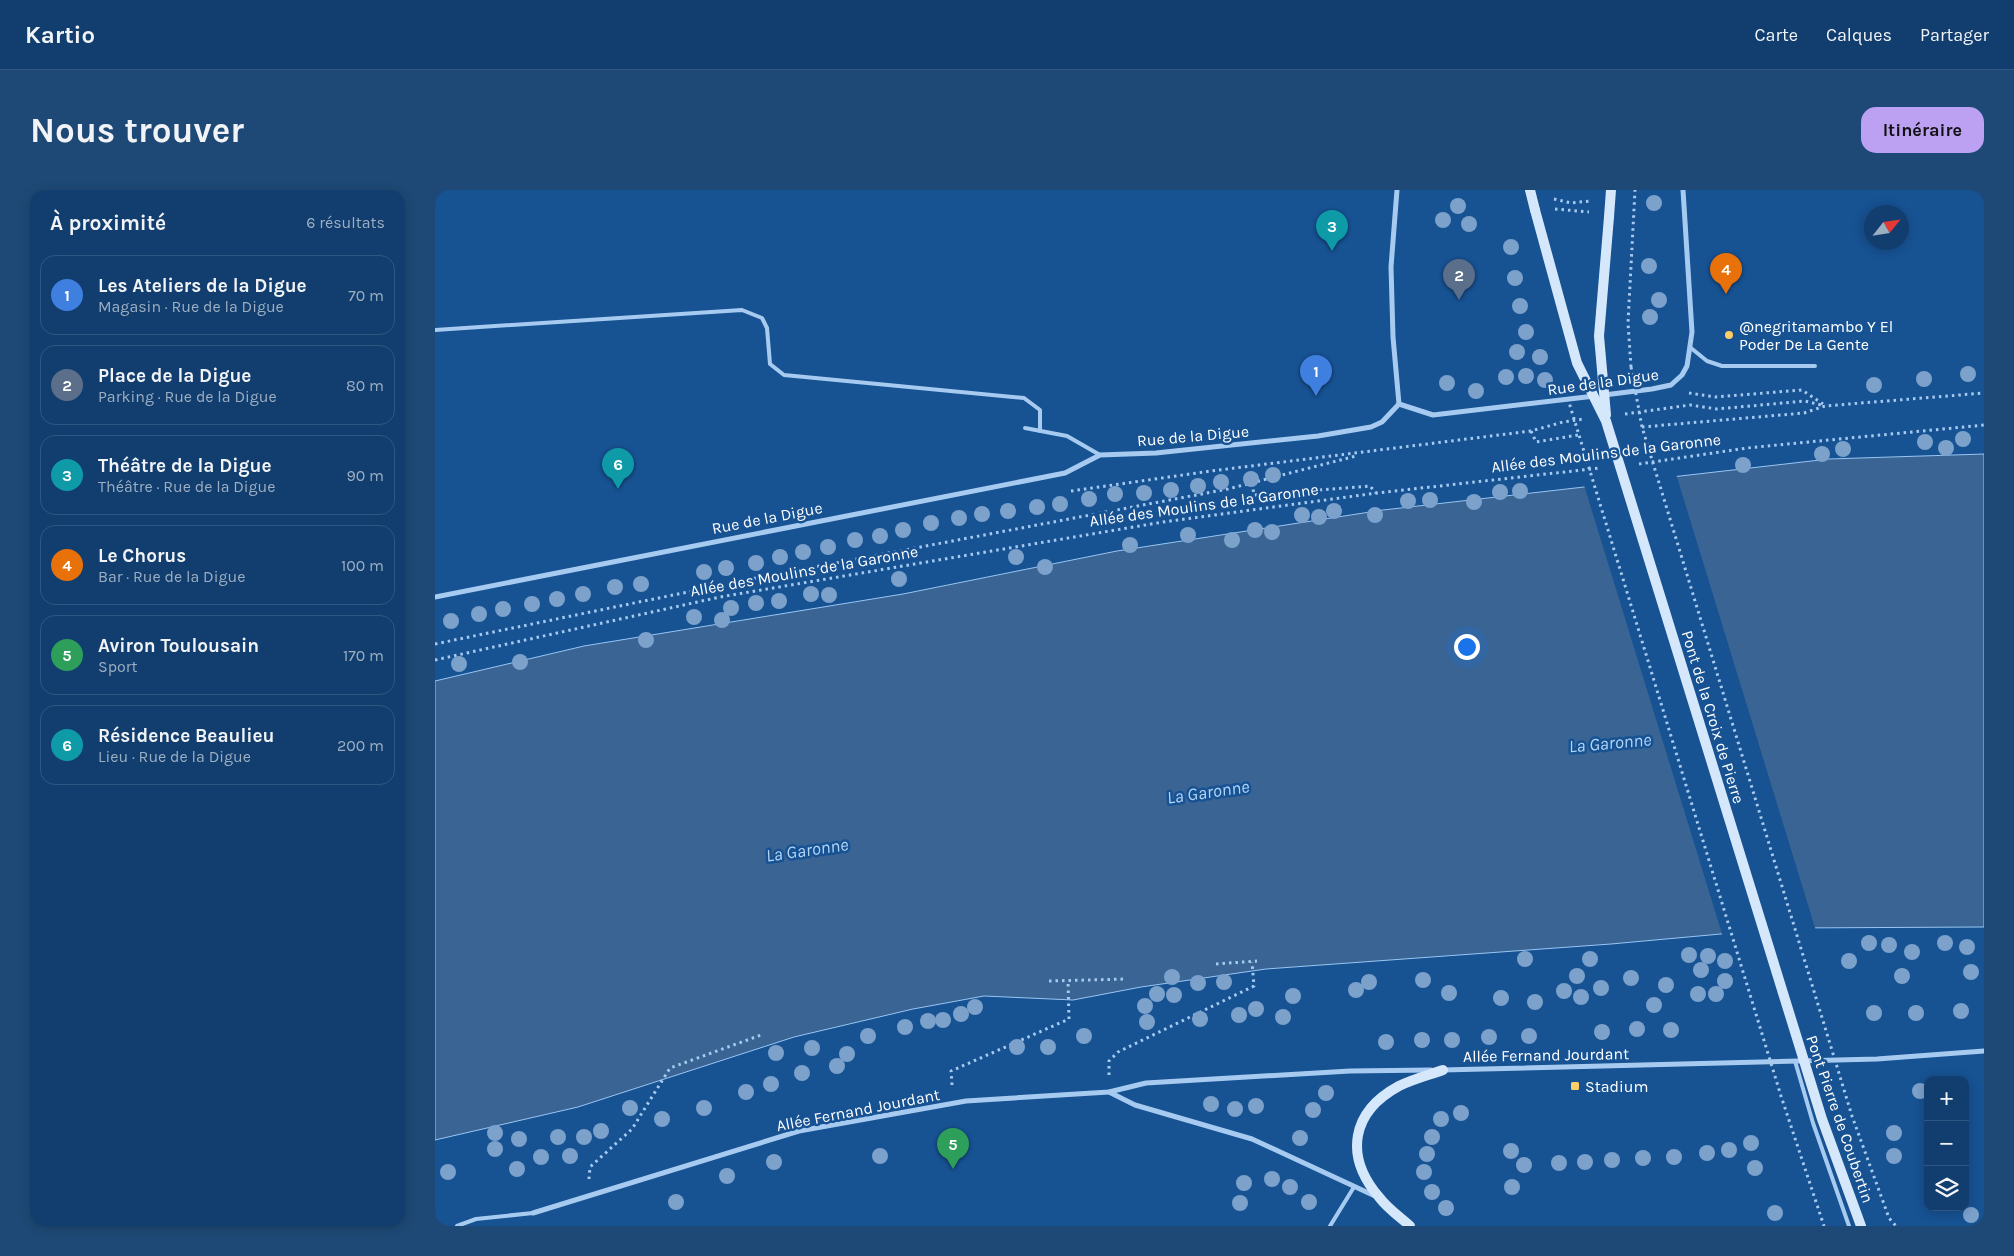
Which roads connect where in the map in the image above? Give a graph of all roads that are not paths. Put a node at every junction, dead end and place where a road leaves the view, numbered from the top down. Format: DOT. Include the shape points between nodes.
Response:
graph roads {
  1 [pos="1397,190"];
  2 [pos="1530,190"];
  3 [pos="1683,190"];
  4 [pos="1610,192"];
  5 [pos="435,330"];
  6 [pos="1691,348"];
  7 [pos="1815,366"];
  8 [pos="1399,404"];
  9 [pos="1606,421"];
  10 [pos="1025,428"];
  11 [pos="1039,431"];
  12 [pos="1100,454"];
  13 [pos="435,597"];
  14 [pos="1792,1021"];
  15 [pos="1984,1051"];
  16 [pos="1795,1061"];
  17 [pos="1443,1070"];
  18 [pos="1109,1092"];
  19 [pos="1354,1187"];
  20 [pos="1379,1198"];
  21 [pos="533,1213"];
  22 [pos="457,1226"];
  23 [pos="1330,1226"];
  24 [pos="1410,1226"];
  25 [pos="1849,1226"];
  26 [pos="1861,1226"];
  1 -- 8 [label="street" via="1391,267"];
  2 -- 9 [label="main road, Pont de la Croix de Pierre, bridge" via="1577,363"];
  3 -- 6 [label="street, Rue de la Digue"];
  4 -- 9 [label="main road, Pont de la Croix de Pierre, bridge" via="1599,336"];
  5 -- 11 [label="lane" via="742,310 762,318 767,328 770,364 784,375 1024,398 1040,410"];
  6 -- 7 [label="lane" via="1707,361 1722,366"];
  6 -- 8 [label="street, Rue de la Digue" via="1682,375 1671,385 1652,389 1433,415"];
  8 -- 12 [label="street, Rue de la Digue" via="1382,422 1371,427 1319,436 1156,453"];
  9 -- 14 [label="main road, Pont de la Croix de Pierre, bridge"];
  10 -- 11 [label="lane, Rue de la Digue"];
  11 -- 12 [label="lane, Rue de la Digue" via="1067,436"];
  12 -- 13 [label="street, Rue de la Digue" via="1065,473"];
  14 -- 26 [label="main road, Pont Pierre de Coubertin, bridge" via="1822,1120"];
  15 -- 16 [label="street, Allée Fernand Jourdant"];
  16 -- 17 [label="street, Allée Fernand Jourdant"];
  16 -- 25 [label="lane"];
  17 -- 18 [label="street, Allée Fernand Jourdant" via="1350,1071 1146,1083"];
  17 -- 20 [label="main road" via="1400,1086 1377,1101 1359,1125 1356,1145 1361,1168"];
  18 -- 19 [label="street" via="1135,1105 1252,1139"];
  18 -- 21 [label="street, Allée Fernand Jourdant" via="953,1104 799,1132"];
  19 -- 20 [label="street"];
  19 -- 23 [label="lane"];
  20 -- 24 [label="main road"];
  21 -- 22 [label="lane" via="476,1219"];
}
